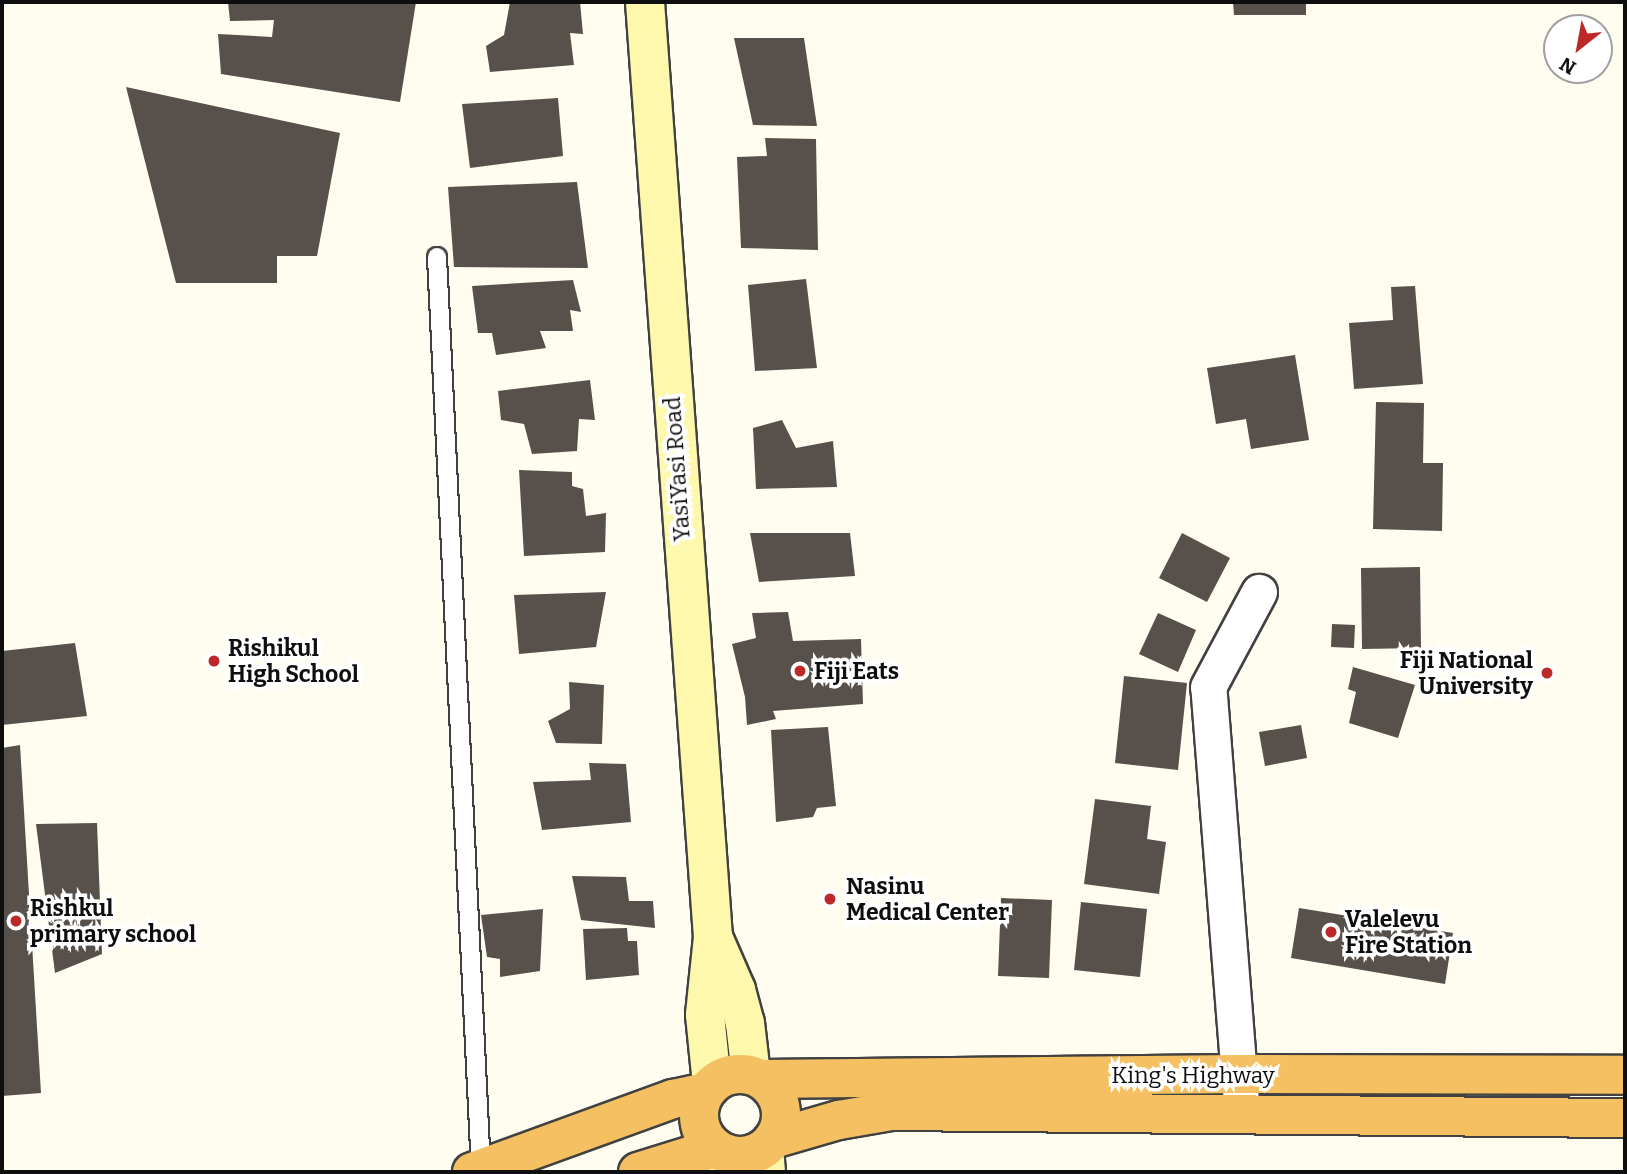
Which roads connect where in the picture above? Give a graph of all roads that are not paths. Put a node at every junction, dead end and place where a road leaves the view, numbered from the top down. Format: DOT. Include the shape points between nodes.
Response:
graph roads {
  1 [pos="645,2"];
  2 [pos="437,257"];
  3 [pos="1259,592"];
  4 [pos="713,937"];
  5 [pos="1239,1074"];
  6 [pos="1625,1076"];
  7 [pos="756,1077"];
  8 [pos="708,1088"];
  9 [pos="1242,1113"];
  10 [pos="1625,1118"];
  11 [pos="768,1153"];
  12 [pos="722,1158"];
  13 [pos="476,1171"];
  14 [pos="638,1172"];
  1 -- 4 [label="main road, YasiYasi Road"];
  2 -- 13 [label="lane"];
  3 -- 5 [label="street" via="1208,687"];
  4 -- 7 [label="main road, YasiYasi Road" via="736,990"];
  4 -- 8 [label="main road, YasiYasi Road" via="705,1015"];
  5 -- 6 [label="highway, King's Highway"];
  5 -- 7 [label="highway, King's Highway"];
  5 -- 9 [label="street"];
  7 -- 8 [label="highway" via="723,1077"];
  7 -- 11 [label="highway" via="773,1091 780,1107 780,1124"];
  8 -- 12 [label="highway" via="699,1107 699,1122 704,1137"];
  8 -- 13 [label="highway"];
  9 -- 10 [label="highway, King's Highway"];
  9 -- 11 [label="highway, King's Highway" via="891,1111 839,1120"];
  11 -- 12 [label="highway"];
  12 -- 14 [label="highway"];
}
